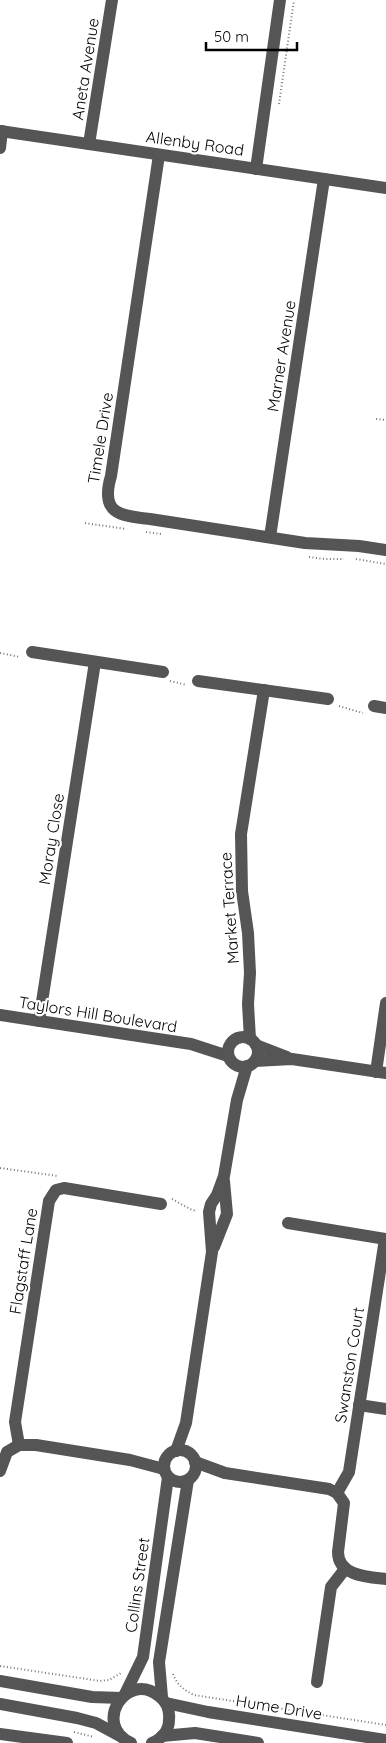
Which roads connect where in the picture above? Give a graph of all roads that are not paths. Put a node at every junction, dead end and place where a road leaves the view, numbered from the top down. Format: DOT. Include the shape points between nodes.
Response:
graph roads {
  1 [pos="112,0"];
  2 [pos="280,0"];
  3 [pos="1,131"];
  4 [pos="89,144"];
  5 [pos="0,148"];
  6 [pos="159,155"];
  7 [pos="256,169"];
  8 [pos="324,179"];
  9 [pos="386,188"];
  10 [pos="270,537"];
  11 [pos="386,550"];
  12 [pos="32,652"];
  13 [pos="94,662"];
  14 [pos="164,672"];
  15 [pos="198,681"];
  16 [pos="264,690"];
  17 [pos="328,699"];
  18 [pos="386,1003"];
  19 [pos="0,1015"];
  20 [pos="39,1021"];
  21 [pos="242,1052"];
  22 [pos="381,1072"];
  23 [pos="224,1176"];
  24 [pos="161,1204"];
  25 [pos="288,1223"];
  26 [pos="385,1239"];
  27 [pos="212,1252"];
  28 [pos="359,1405"];
  29 [pos="386,1409"];
  30 [pos="186,1423"];
  31 [pos="19,1445"];
  32 [pos="169,1464"];
  33 [pos="191,1467"];
  34 [pos="0,1471"];
  35 [pos="338,1493"];
  36 [pos="345,1569"];
  37 [pos="386,1579"];
  38 [pos="0,1681"];
  39 [pos="317,1682"];
  40 [pos="123,1696"];
  41 [pos="164,1700"];
  42 [pos="0,1704"];
  43 [pos="0,1734"];
  44 [pos="125,1740"];
  45 [pos="386,1740"];
  46 [pos="157,1741"];
  47 [pos="67,1743"];
  48 [pos="258,1743"];
  1 -- 4 [label="street, Aneta Avenue"];
  2 -- 7 [label="street"];
  3 -- 4 [label="street, Allenby Road"];
  3 -- 5 [label="street"];
  4 -- 6 [label="street, Allenby Road"];
  6 -- 7 [label="street, Allenby Road"];
  6 -- 10 [label="street, Timele Drive" via="107,496 110,506 129,517"];
  7 -- 8 [label="street, Allenby Road"];
  8 -- 9 [label="street, Allenby Road"];
  8 -- 10 [label="street, Marner Avenue"];
  10 -- 11 [label="street, Timele Drive"];
  12 -- 13 [label="street"];
  13 -- 14 [label="street"];
  13 -- 20 [label="street, Moray Close"];
  15 -- 16 [label="street"];
  16 -- 17 [label="street"];
  16 -- 21 [label="street, Market Terrace" via="241,834 242,891 250,973"];
  18 -- 22 [label="street"];
  19 -- 20 [label="street, Taylors Hill Boulevard"];
  20 -- 21 [label="street, Taylors Hill Boulevard"];
  21 -- 22 [label="street, Taylors Hill Boulevard"];
  21 -- 23 [label="street, Collins Street"];
  23 -- 27 [label="street, Collins Street" via="227,1214"];
  23 -- 27 [label="street, Collins Street" via="209,1212"];
  24 -- 31 [label="street, Flagstaff Lane" via="64,1188 56,1190 49,1201 15,1422"];
  25 -- 26 [label="street, Swanston Court"];
  26 -- 28 [label="street, Swanston Court"];
  27 -- 30 [label="street, Collins Street"];
  28 -- 29 [label="street"];
  28 -- 35 [label="street, Swanston Court" via="350,1472"];
  30 -- 32 [label="street, Collins Street"];
  30 -- 33 [label="street, Collins Street"];
  31 -- 32 [label="street"];
  31 -- 34 [label="street" via="7,1452"];
  32 -- 33 [label="street" via="180,1451"];
  32 -- 33 [label="street" via="177,1482"];
  32 -- 40 [label="street, Collins Street" via="143,1658"];
  33 -- 35 [label="street"];
  33 -- 41 [label="street, Collins Street" via="159,1671"];
  35 -- 36 [label="street" via="344,1510 338,1559"];
  36 -- 37 [label="street"];
  36 -- 39 [label="street" via="331,1587"];
  38 -- 40 [label="street" via="83,1696"];
  40 -- 41 [label="street, Hume Drive" via="144,1689"];
  40 -- 44 [label="street, Collins Street" via="113,1713 114,1723"];
  41 -- 45 [label="street, Hume Drive" via="208,1712"];
  41 -- 46 [label="street, Collins Street" via="169,1722"];
  42 -- 44 [label="street" via="96,1723"];
  43 -- 47 [label="street"];
  46 -- 48 [label="street" via="195,1733"];
}
